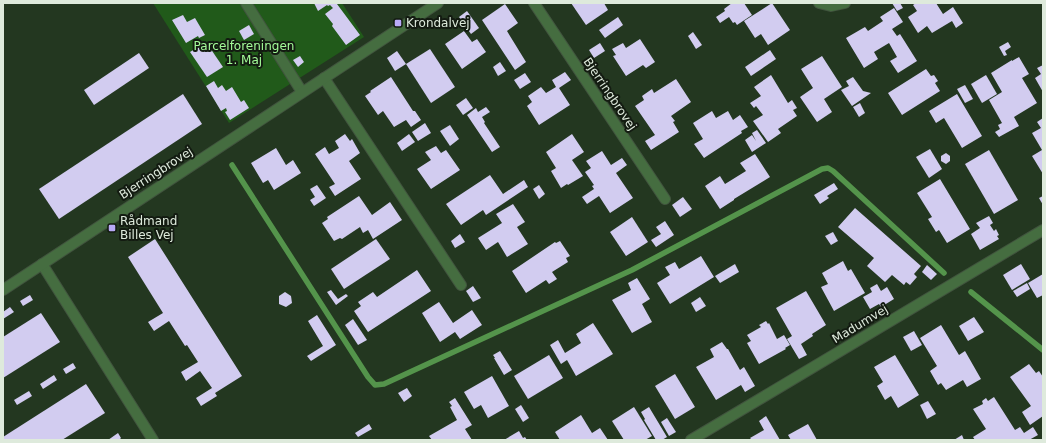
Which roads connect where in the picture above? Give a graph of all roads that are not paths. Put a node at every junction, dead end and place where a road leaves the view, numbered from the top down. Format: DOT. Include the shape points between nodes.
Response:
graph roads {
  1 [pos="246,3"];
  2 [pos="438,3"];
  3 [pos="534,3"];
  4 [pos="820,3"];
  5 [pos="845,3"];
  6 [pos="324,78"];
  7 [pos="302,92"];
  8 [pos="665,198"];
  9 [pos="1043,230"];
  10 [pos="42,264"];
  11 [pos="461,285"];
  12 [pos="3,290"];
  13 [pos="153,440"];
  14 [pos="691,440"];
  1 -- 7 [label="street"];
  2 -- 6 [label="street, Bjerringbrovej"];
  3 -- 8 [label="street, Bjerringbrovej"];
  4 -- 5 [label="street" via="831,6"];
  6 -- 7 [label="street, Bjerringbrovej"];
  6 -- 11 [label="street"];
  7 -- 10 [label="street, Bjerringbrovej"];
  9 -- 14 [label="street, Madumvej"];
  10 -- 12 [label="street, Bjerringbrovej"];
  10 -- 13 [label="street"];
}
